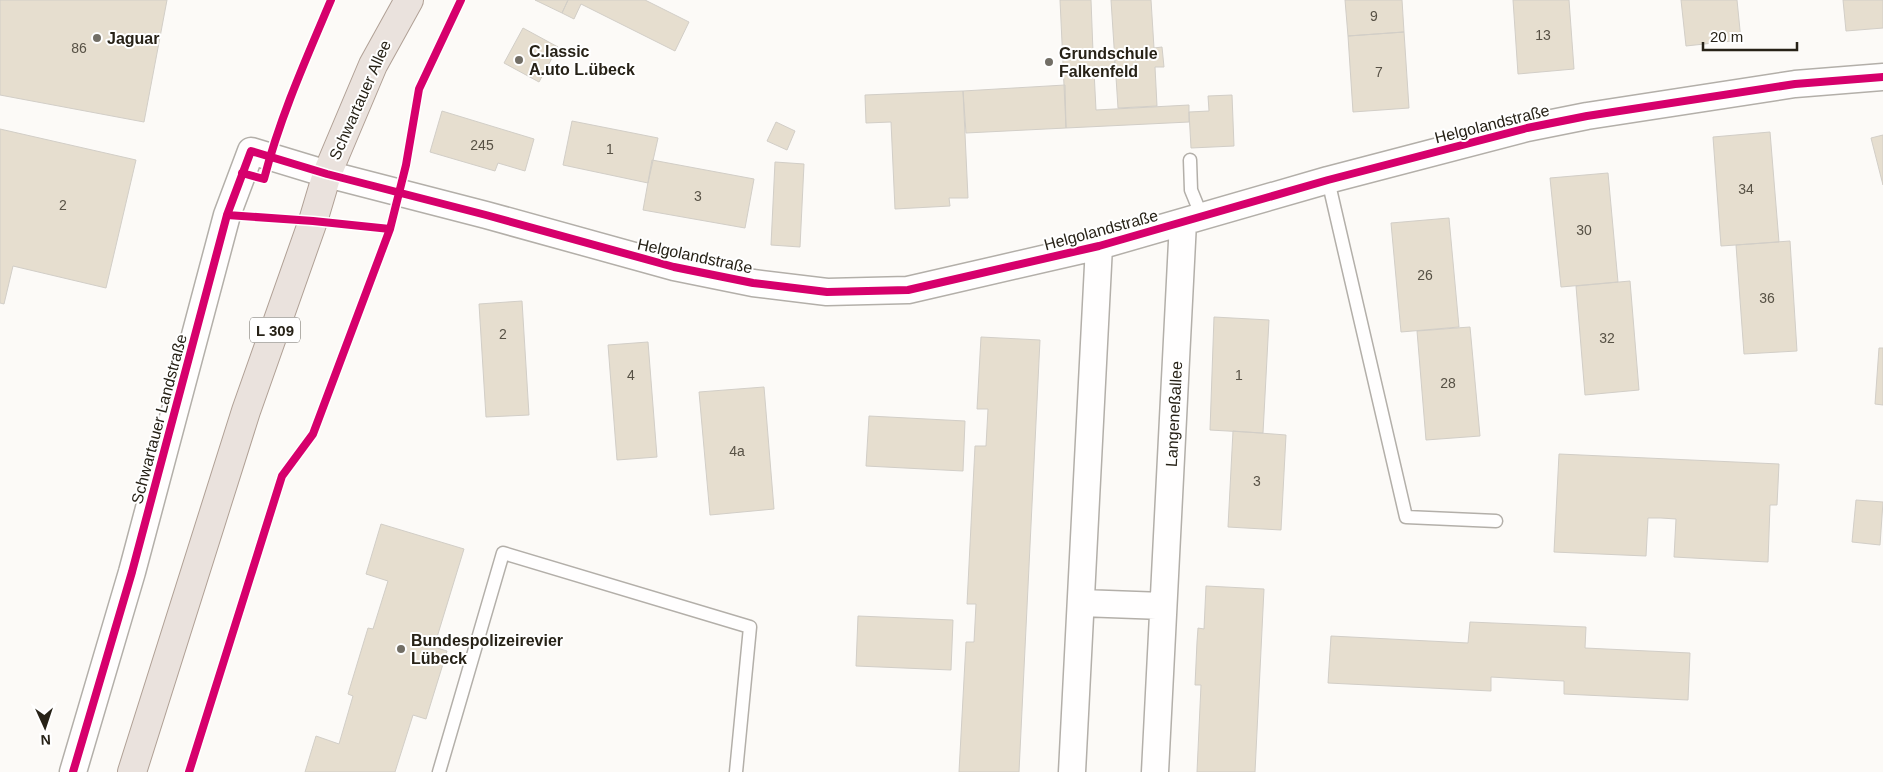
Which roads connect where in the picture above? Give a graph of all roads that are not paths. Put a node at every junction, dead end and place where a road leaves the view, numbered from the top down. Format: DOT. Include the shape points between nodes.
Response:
graph roads {
  1 [pos="409,0"];
  2 [pos="1883,77"];
  3 [pos="1190,160"];
  4 [pos="327,174"];
  5 [pos="1328,180"];
  6 [pos="1193,220"];
  7 [pos="1099,246"];
  8 [pos="1496,521"];
  9 [pos="1081,603"];
  10 [pos="1163,606"];
  11 [pos="73,772"];
  12 [pos="132,772"];
  13 [pos="439,772"];
  14 [pos="736,772"];
  15 [pos="1072,772"];
  16 [pos="1155,772"];
  1 -- 4 [label="main road, Schwartauer Allee / L 309" via="373,65"];
  2 -- 5 [label="street, Helgolandstraße" via="1795,84 1587,116 1527,128"];
  3 -- 6 [label="lane"];
  4 -- 7 [label="street, Helgolandstraße" via="674,267 754,283 827,292 908,290"];
  4 -- 11 [label="street, Schwartauer Landstraße" via="250,151 227,215 132,572"];
  4 -- 12 [label="main road, L 309" via="246,411"];
  5 -- 6 [label="street, Helgolandstraße"];
  5 -- 8 [label="lane" via="1406,517"];
  6 -- 7 [label="street, Helgolandstraße"];
  6 -- 10 [label="street, Langeneßallee"];
  7 -- 9 [label="street"];
  9 -- 10 [label="street"];
  9 -- 15 [label="street"];
  10 -- 16 [label="street, Langeneßallee"];
  13 -- 14 [label="lane" via="503,553 750,627"];
}
